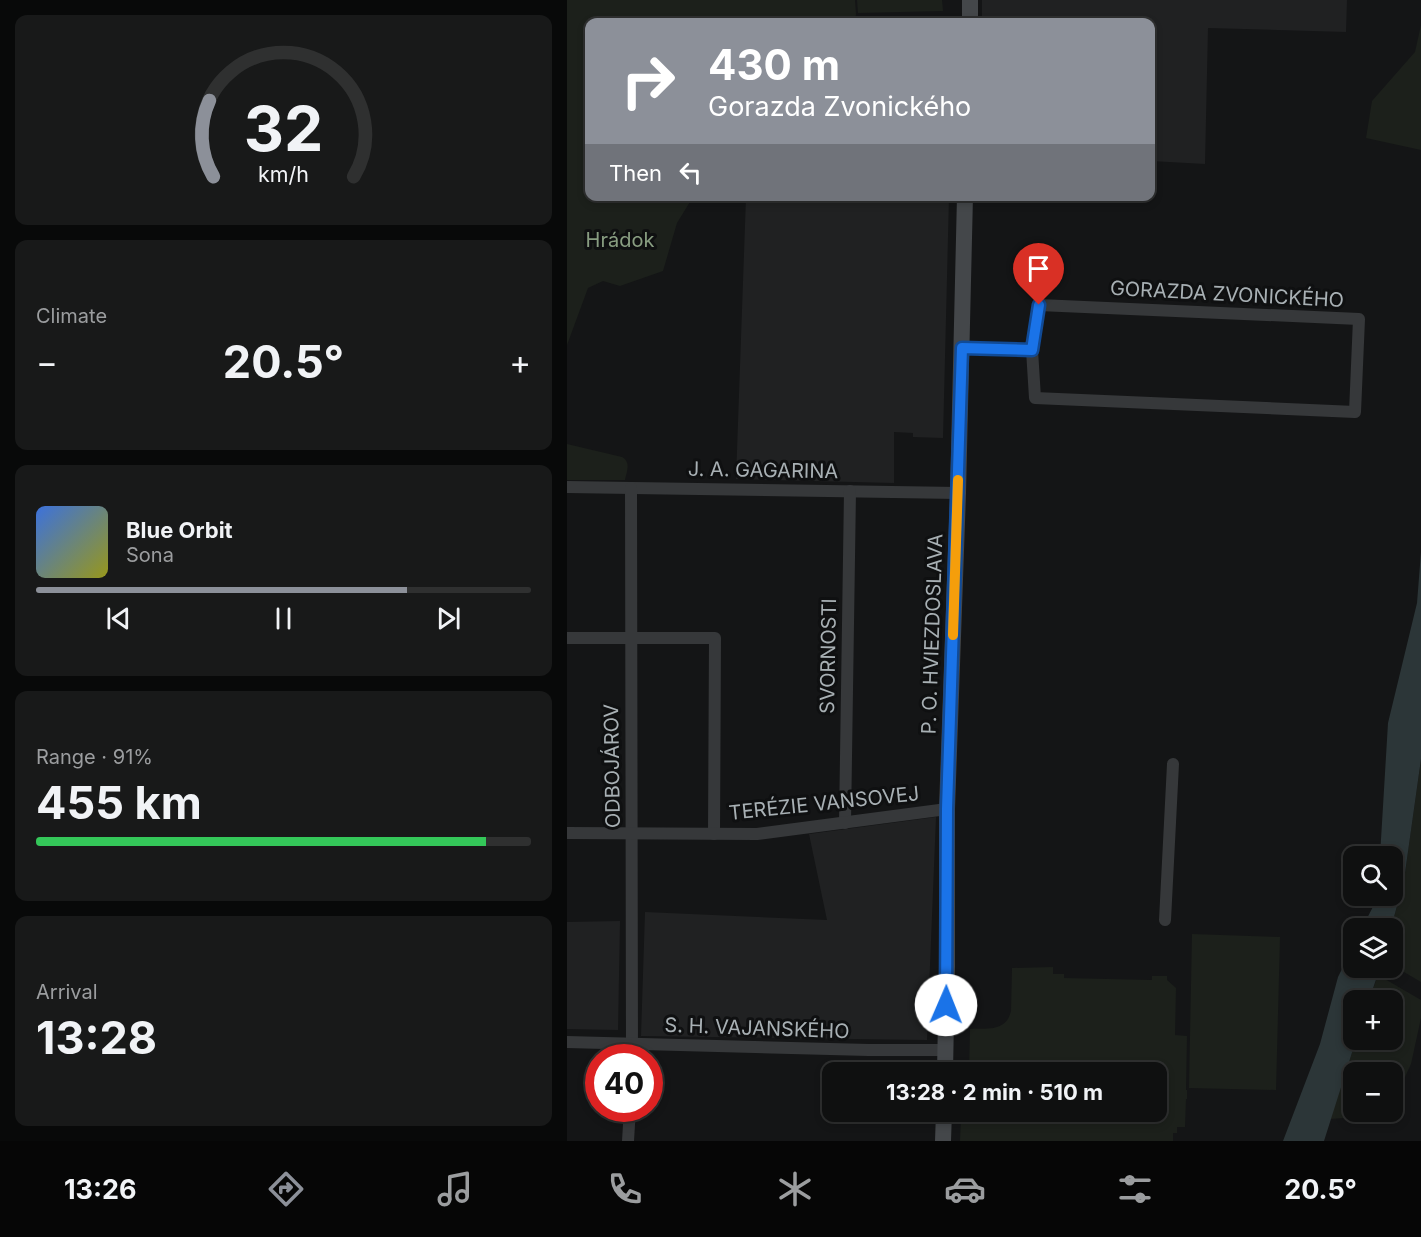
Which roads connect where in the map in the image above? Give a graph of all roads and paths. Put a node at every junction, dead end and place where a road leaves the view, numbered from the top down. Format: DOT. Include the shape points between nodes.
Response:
graph roads {
  1 [pos="970,0"];
  2 [pos="970,18"];
  3 [pos="965,201"];
  4 [pos="962,348"];
  5 [pos="1032,350"];
  6 [pos="567,487"];
  7 [pos="631,488"];
  8 [pos="850,490"];
  9 [pos="958,493"];
  10 [pos="567,638"];
  11 [pos="630,638"];
  12 [pos="1173,764"];
  13 [pos="947,809"];
  14 [pos="845,823"];
  15 [pos="567,833"];
  16 [pos="633,834"];
  17 [pos="714,834"];
  18 [pos="1165,920"];
  19 [pos="567,1042"];
  20 [pos="633,1044"];
  21 [pos="663,1045"];
  22 [pos="945,1050"];
  23 [pos="945,1062"];
  24 [pos="629,1122"];
  25 [pos="944,1122"];
  26 [pos="628,1141"];
  27 [pos="943,1141"];
  1 -- 2 [label="street"];
  3 -- 4 [label="street, P. O. HVIEZDOSLAVA"];
  4 -- 5 [label="street"];
  4 -- 9 [label="street, P. O. HVIEZDOSLAVA"];
  5 -- 5 [label="street, GORAZDA ZVONICKÉHO" via="1039,305 1359,319 1355,412 1035,398"];
  6 -- 7 [label="street, J. A. GAGARINA"];
  7 -- 8 [label="street, J. A. GAGARINA"];
  7 -- 11 [label="street, ODBOJÁROV"];
  8 -- 9 [label="street, J. A. GAGARINA"];
  8 -- 14 [label="street, SVORNOSTI"];
  9 -- 13 [label="street, P. O. HVIEZDOSLAVA"];
  10 -- 11 [label="street"];
  11 -- 16 [label="street, ODBOJÁROV"];
  11 -- 17 [label="street" via="715,638"];
  12 -- 18 [label="street"];
  13 -- 14 [label="street, TERÉZIE VANSOVEJ"];
  13 -- 22 [label="street, P. O. HVIEZDOSLAVA"];
  14 -- 17 [label="street, TERÉZIE VANSOVEJ" via="757,834"];
  15 -- 16 [label="street, TERÉZIE VANSOVEJ"];
  16 -- 17 [label="street, TERÉZIE VANSOVEJ"];
  16 -- 20 [label="street, ODBOJÁROV"];
  19 -- 20 [label="street, S. H. VAJANSKÉHO"];
  21 -- 22 [label="street, S. H. VAJANSKÉHO"];
  22 -- 23 [label="street, P. O. HVIEZDOSLAVA"];
  24 -- 26 [label="street"];
  25 -- 27 [label="street"];
}
